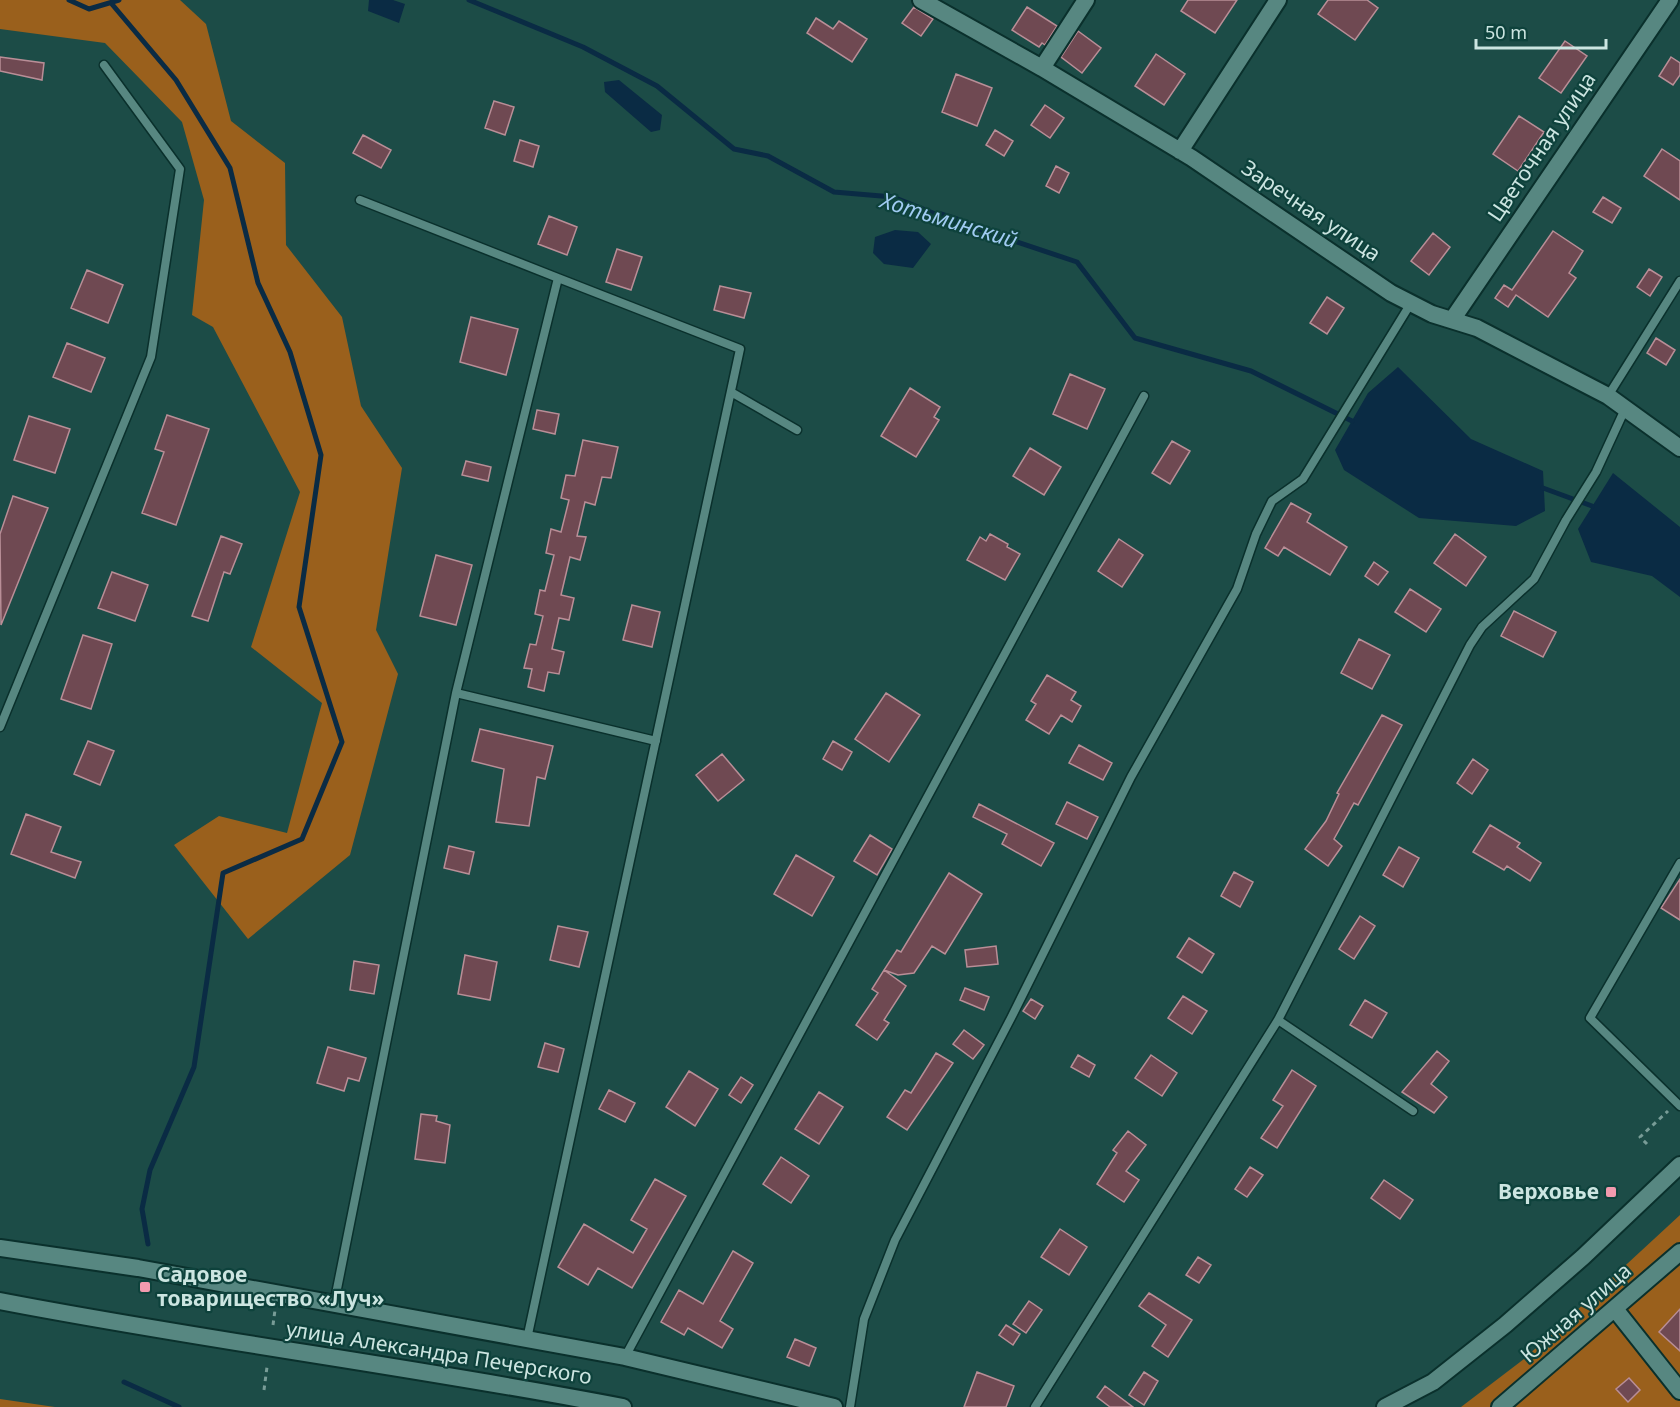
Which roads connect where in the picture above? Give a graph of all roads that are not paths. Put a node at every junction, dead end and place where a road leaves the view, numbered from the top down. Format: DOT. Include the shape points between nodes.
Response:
graph roads {
  1 [pos="921,0"];
  2 [pos="1086,0"];
  3 [pos="1278,0"];
  4 [pos="1670,0"];
  5 [pos="104,65"];
  6 [pos="1042,68"];
  7 [pos="1180,151"];
  8 [pos="360,200"];
  9 [pos="558,278"];
  10 [pos="1680,281"];
  11 [pos="1411,303"];
  12 [pos="1452,320"];
  13 [pos="731,392"];
  14 [pos="1144,396"];
  15 [pos="1608,396"];
  16 [pos="1625,409"];
  17 [pos="797,430"];
  18 [pos="1680,448"];
  19 [pos="456,693"];
  20 [pos="0,727"];
  21 [pos="656,741"];
  22 [pos="1680,863"];
  23 [pos="1278,1020"];
  24 [pos="1678,1105"];
  25 [pos="1413,1111"];
  26 [pos="1680,1165"];
  27 [pos="0,1248"];
  28 [pos="1680,1252"];
  29 [pos="0,1301"];
  30 [pos="334,1305"];
  31 [pos="1615,1309"];
  32 [pos="527,1339"];
  33 [pos="625,1357"];
  34 [pos="1680,1391"];
  35 [pos="623,1407"];
  36 [pos="834,1407"];
  37 [pos="850,1407"];
  38 [pos="1035,1407"];
  39 [pos="1385,1407"];
  40 [pos="1500,1407"];
  1 -- 6 [label="street, Заречная улица"];
  2 -- 6 [label="street"];
  3 -- 7 [label="street"];
  4 -- 12 [label="street, Цветочная улица"];
  5 -- 20 [label="lane" via="180,169 153,345"];
  6 -- 7 [label="street, Заречная улица"];
  7 -- 11 [label="street, Заречная улица"];
  8 -- 9 [label="lane"];
  9 -- 13 [label="lane" via="740,349"];
  9 -- 19 [label="lane"];
  10 -- 15 [label="lane"];
  11 -- 12 [label="street, Заречная улица"];
  11 -- 37 [label="lane" via="1303,479 1272,501 1237,589 1131,777 895,1240 864,1319"];
  12 -- 15 [label="street, Заречная улица" via="1477,328"];
  13 -- 17 [label="lane"];
  13 -- 21 [label="lane"];
  14 -- 33 [label="lane"];
  15 -- 16 [label="street, Заречная улица"];
  16 -- 18 [label="street, Заречная улица"];
  16 -- 23 [label="lane" via="1596,472 1534,579 1482,627 1470,645"];
  19 -- 21 [label="lane"];
  19 -- 30 [label="lane"];
  21 -- 32 [label="lane"];
  22 -- 24 [label="lane" via="1590,1018"];
  23 -- 25 [label="lane"];
  23 -- 38 [label="lane"];
  26 -- 39 [label="street" via="1505,1325 1433,1382"];
  27 -- 30 [label="street" via="138,1268"];
  28 -- 31 [label="street, Южная улица"];
  29 -- 35 [label="street, улица Александра Печерского"];
  30 -- 32 [label="street"];
  31 -- 34 [label="street"];
  31 -- 40 [label="street, Южная улица"];
  32 -- 33 [label="street"];
  33 -- 36 [label="street"];
}
